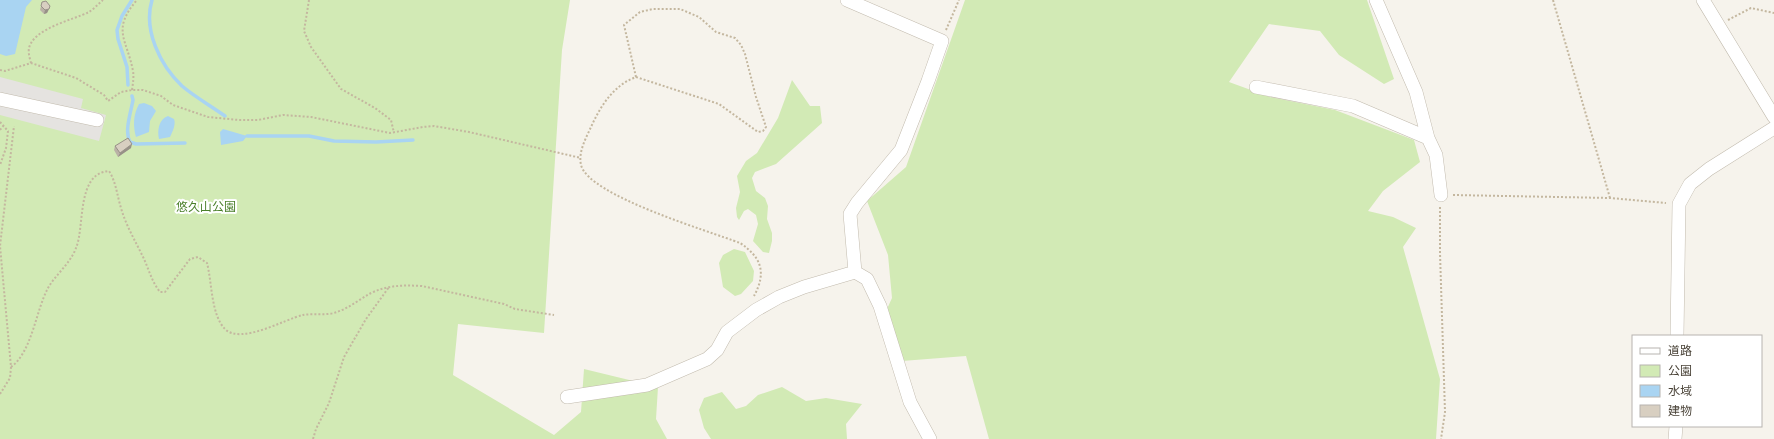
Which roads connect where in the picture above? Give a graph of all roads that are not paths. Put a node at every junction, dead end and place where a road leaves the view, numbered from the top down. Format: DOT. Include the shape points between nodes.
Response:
graph roads {
  1 [pos="847,0"];
  2 [pos="1376,0"];
  3 [pos="1703,0"];
  4 [pos="1256,87"];
  5 [pos="0,100"];
  6 [pos="1774,117"];
  7 [pos="97,120"];
  8 [pos="1774,128"];
  9 [pos="1428,138"];
  10 [pos="1441,195"];
  11 [pos="855,272"];
  12 [pos="1677,335"];
  13 [pos="567,397"];
  14 [pos="1676,427"];
  15 [pos="930,439"];
  16 [pos="1675,439"];
  1 -- 11 [label="street" via="942,40 901,150 850,214"];
  2 -- 9 [label="street" via="1416,92"];
  3 -- 6 [label="street"];
  4 -- 9 [label="street" via="1353,106"];
  5 -- 7 [label="street"];
  8 -- 12 [label="street" via="1690,184 1679,204"];
  9 -- 10 [label="street" via="1436,155"];
  11 -- 13 [label="street" via="804,287 756,310 727,332 718,350 707,360 647,385"];
  11 -- 15 [label="street" via="867,279 880,306 910,402"];
  14 -- 16 [label="street"];
}
